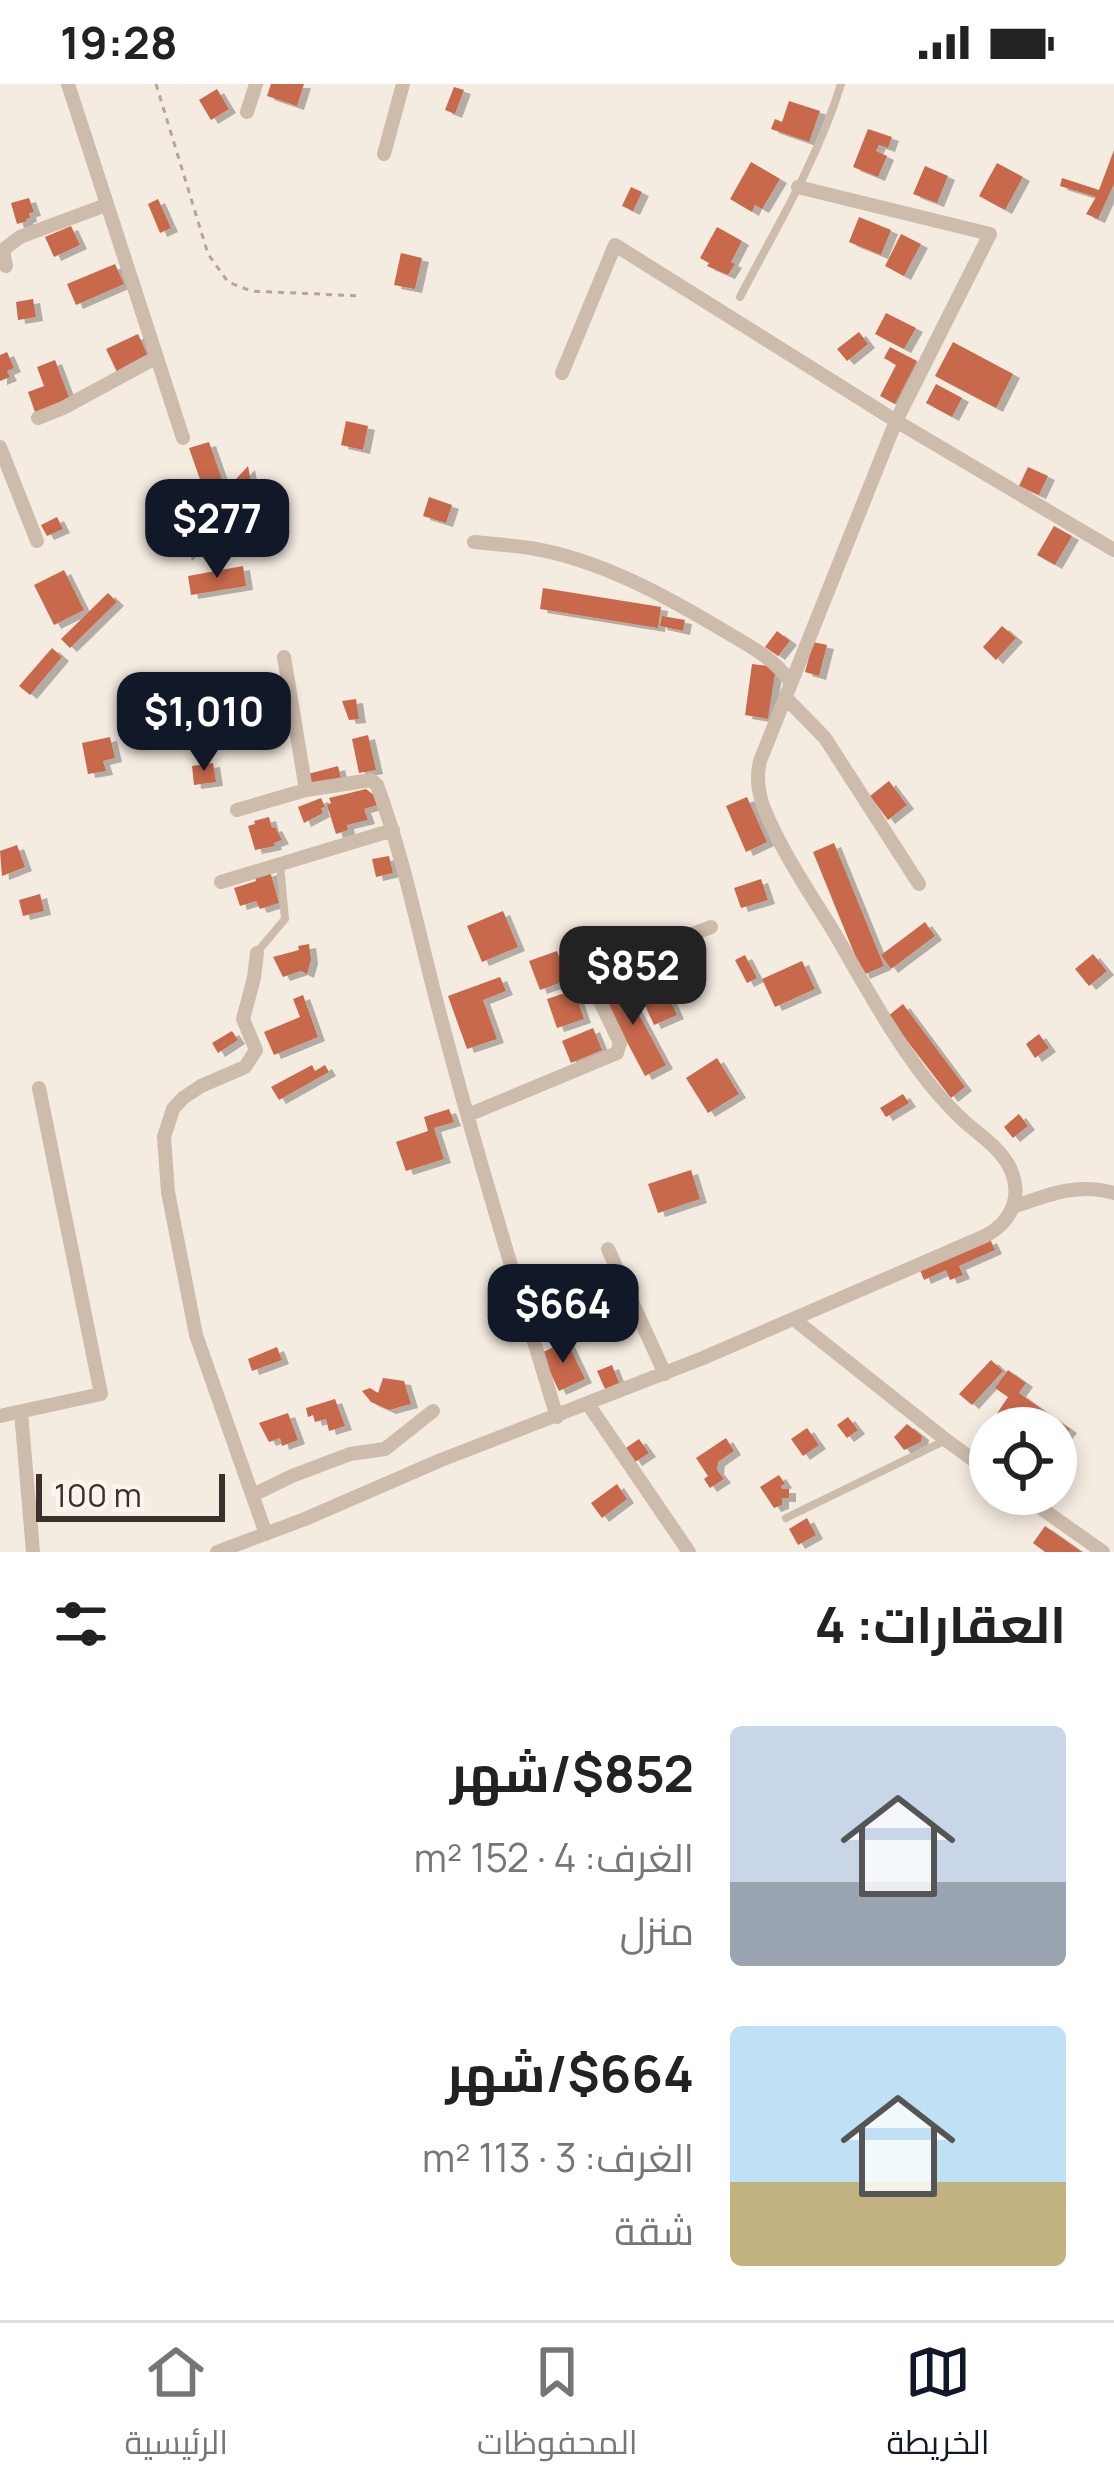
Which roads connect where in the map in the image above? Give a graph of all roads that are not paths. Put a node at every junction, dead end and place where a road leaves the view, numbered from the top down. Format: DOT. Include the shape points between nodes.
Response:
graph roads {
  1 [pos="68,84"];
  2 [pos="256,84"];
  3 [pos="403,84"];
  4 [pos="841,84"];
  5 [pos="247,112"];
  6 [pos="384,154"];
  7 [pos="798,187"];
  8 [pos="106,205"];
  9 [pos="6,266"];
  10 [pos="740,297"];
  11 [pos="157,357"];
  12 [pos="562,373"];
  13 [pos="38,418"];
  14 [pos="896,421"];
  15 [pos="183,438"];
  16 [pos="0,447"];
  17 [pos="37,542"];
  18 [pos="474,542"];
  19 [pos="1114,550"];
  20 [pos="284,656"];
  21 [pos="788,690"];
  22 [pos="306,790"];
  23 [pos="237,810"];
  24 [pos="393,830"];
  25 [pos="280,864"];
  26 [pos="221,882"];
  27 [pos="919,884"];
  28 [pos="711,927"];
  29 [pos="257,952"];
  30 [pos="39,1088"];
  31 [pos="468,1115"];
  32 [pos="1114,1193"];
  33 [pos="1012,1207"];
  34 [pos="608,1249"];
  35 [pos="795,1320"];
  36 [pos="665,1374"];
  37 [pos="588,1404"];
  38 [pos="433,1411"];
  39 [pos="21,1412"];
  40 [pos="0,1416"];
  41 [pos="557,1417"];
  42 [pos="946,1440"];
  43 [pos="969,1457"];
  44 [pos="253,1495"];
  45 [pos="1050,1515"];
  46 [pos="786,1518"];
  47 [pos="266,1534"];
  48 [pos="33,1552"];
  49 [pos="217,1552"];
  50 [pos="689,1552"];
  51 [pos="1102,1552"];
  1 -- 8 [label="street"];
  2 -- 5 [label="street"];
  3 -- 6 [label="street"];
  4 -- 7 [label="lane"];
  7 -- 10 [label="lane"];
  7 -- 14 [label="street" via="990,234"];
  8 -- 9 [label="street" via="20,237 3,250"];
  8 -- 11 [label="street"];
  11 -- 13 [label="street"];
  11 -- 15 [label="street"];
  12 -- 14 [label="street" via="615,244"];
  14 -- 19 [label="street"];
  14 -- 21 [label="street"];
  16 -- 17 [label="street"];
  18 -- 21 [label="street" via="554,554 668,598 778,666"];
  20 -- 22 [label="street"];
  21 -- 27 [label="street"];
  21 -- 33 [label="street" via="758,770 764,807 910,1057 1009,1165"];
  22 -- 23 [label="street"];
  22 -- 24 [label="street" via="374,781"];
  24 -- 25 [label="street"];
  24 -- 31 [label="street"];
  25 -- 26 [label="street"];
  25 -- 29 [label="lane" via="285,919"];
  28 -- 31 [label="street" via="601,983 597,995 620,1043 617,1053"];
  29 -- 44 [label="street" via="243,1019 256,1049 245,1067 183,1098 164,1137 196,1335"];
  30 -- 39 [label="street" via="101,1394"];
  31 -- 41 [label="street"];
  32 -- 33 [label="street" via="1077,1188"];
  33 -- 35 [label="street" via="999,1229"];
  34 -- 36 [label="street"];
  35 -- 36 [label="street"];
  35 -- 42 [label="street"];
  36 -- 37 [label="street"];
  37 -- 41 [label="street"];
  37 -- 50 [label="street"];
  38 -- 44 [label="street" via="386,1449 350,1454"];
  39 -- 40 [label="street"];
  39 -- 48 [label="street"];
  41 -- 47 [label="street"];
  42 -- 43 [label="street"];
  42 -- 46 [label="lane"];
  44 -- 47 [label="street"];
  45 -- 51 [label="street"];
  47 -- 49 [label="street"];
}
